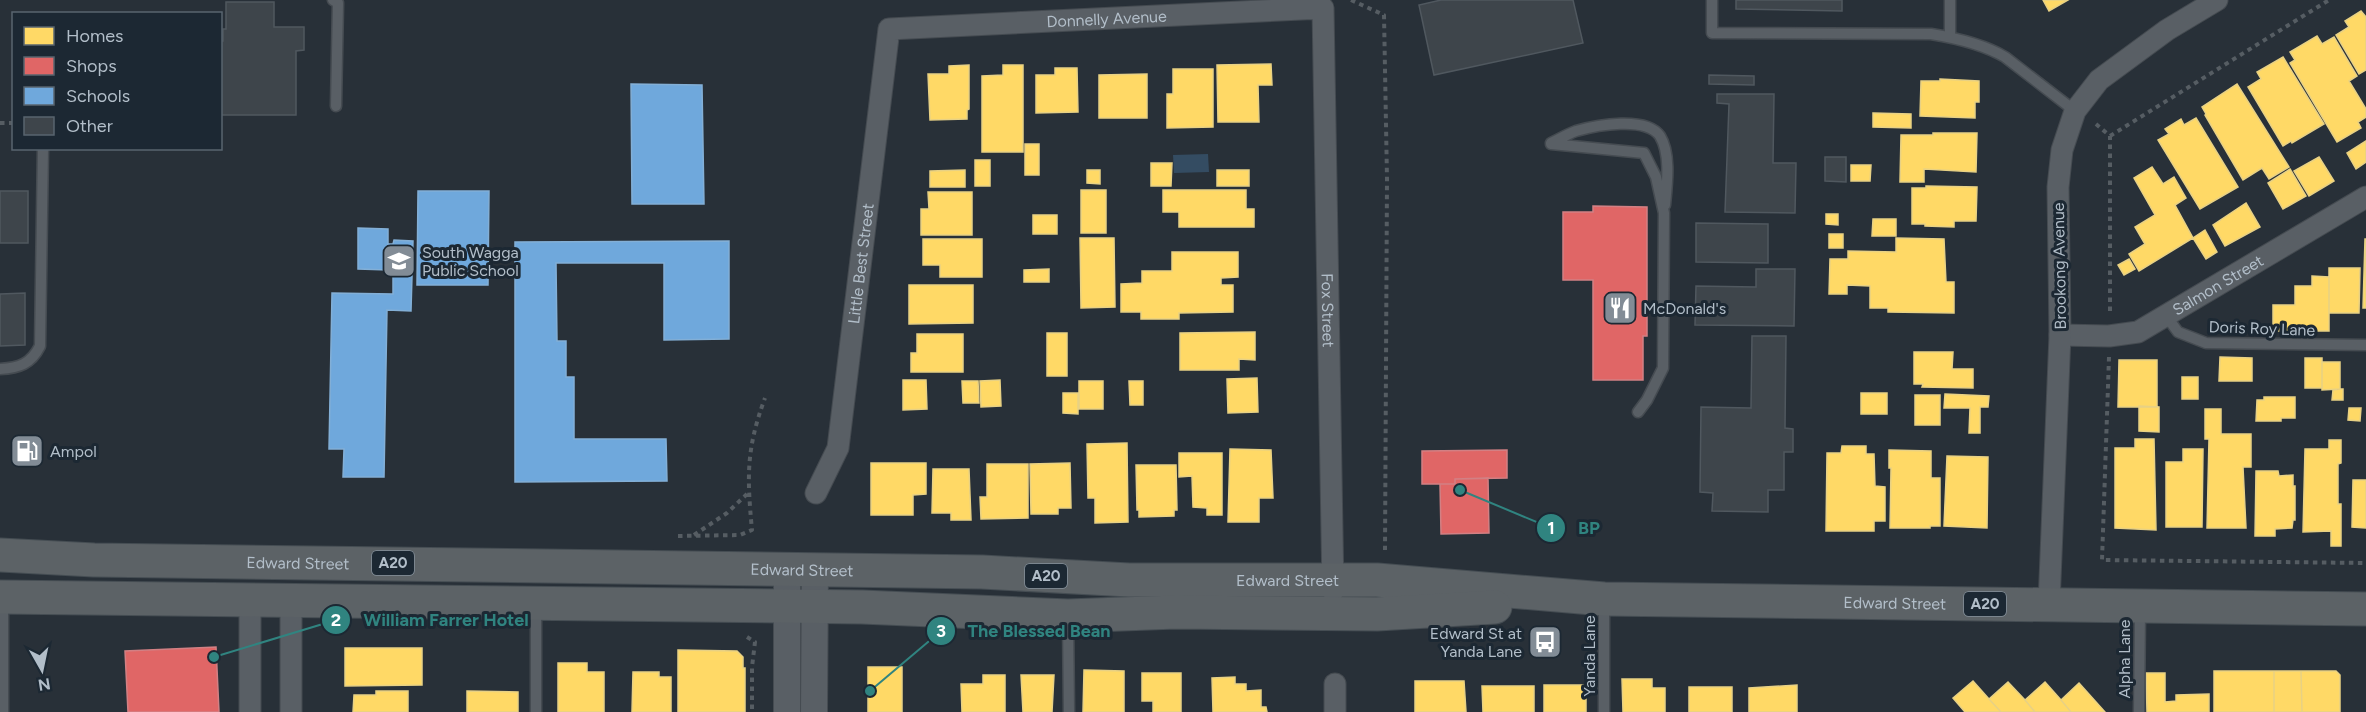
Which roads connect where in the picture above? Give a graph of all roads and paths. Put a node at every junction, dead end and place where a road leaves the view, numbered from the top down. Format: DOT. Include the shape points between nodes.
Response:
graph roads {
  1 [pos="333,0"];
  2 [pos="1351,0"];
  3 [pos="1712,0"];
  4 [pos="1950,0"];
  5 [pos="2217,0"];
  6 [pos="2329,0"];
  7 [pos="1323,8"];
  8 [pos="889,29"];
  9 [pos="1950,37"];
  10 [pos="336,106"];
  11 [pos="2076,109"];
  12 [pos="2110,136"];
  13 [pos="43,150"];
  14 [pos="2366,197"];
  15 [pos="1664,213"];
  16 [pos="2167,317"];
  17 [pos="2060,335"];
  18 [pos="2109,336"];
  19 [pos="2366,345"];
  20 [pos="0,369"];
  21 [pos="765,398"];
  22 [pos="1638,412"];
  23 [pos="747,493"];
  24 [pos="816,493"];
  25 [pos="672,536"];
  26 [pos="693,536"];
  27 [pos="1385,550"];
  28 [pos="0,555"];
  29 [pos="2366,563"];
  30 [pos="801,569"];
  31 [pos="1333,581"];
  32 [pos="2,597"];
  33 [pos="1604,599"];
  34 [pos="250,600"];
  35 [pos="291,600"];
  36 [pos="536,604"];
  37 [pos="2049,604"];
  38 [pos="2140,605"];
  39 [pos="801,607"];
  40 [pos="2366,609"];
  41 [pos="1333,614"];
  42 [pos="1068,616"];
  43 [pos="747,637"];
  44 [pos="1335,684"];
  45 [pos="3,712"];
  46 [pos="250,712"];
  47 [pos="291,712"];
  48 [pos="536,712"];
  49 [pos="752,712"];
  50 [pos="788,712"];
  51 [pos="814,712"];
  52 [pos="1069,712"];
  53 [pos="1335,712"];
  54 [pos="1604,712"];
  55 [pos="2139,712"];
  1 -- 10 [label="lane" via="338,3"];
  2 -- 27 [label="path" via="1384,15"];
  3 -- 9 [label="lane" via="1712,33"];
  4 -- 9 [label="lane"];
  5 -- 11 [label="street, Brookong Avenue" via="2099,80"];
  6 -- 12 [label="path"];
  7 -- 8 [label="street, Donnelly Avenue"];
  7 -- 31 [label="street, Fox Street"];
  8 -- 24 [label="street, Little Best Street" via="838,448"];
  9 -- 11 [label="lane" via="1995,51"];
  11 -- 12 [label="path"];
  11 -- 17 [label="street, Brookong Avenue" via="2062,150 2058,187"];
  12 -- 18 [label="path"];
  13 -- 20 [label="lane" via="40,346 26,364"];
  14 -- 16 [label="street, Salmon Street"];
  15 -- 15 [label="lane" via="1656,177 1644,153 1551,144 1575,132 1643,124 1659,136 1667,159"];
  15 -- 22 [label="lane" via="1664,368"];
  16 -- 18 [label="street, Salmon Street" via="2138,332"];
  16 -- 19 [label="lane, Doris Roy Lane" via="2178,332 2206,343"];
  17 -- 18 [label="street, Salmon Street"];
  17 -- 37 [label="street, Brookong Avenue"];
  18 -- 29 [label="path" via="2102,560"];
  21 -- 23 [label="path" via="754,430"];
  23 -- 26 [label="path" via="727,513"];
  23 -- 26 [label="path" via="752,530 740,535"];
  25 -- 26 [label="path"];
  28 -- 30 [label="highway, Edward Street / A20" via="94,560"];
  30 -- 31 [label="highway, Edward Street / A20" via="982,572 1129,580"];
  30 -- 39 [label="street"];
  31 -- 33 [label="highway, Edward Street / A20" via="1377,580"];
  31 -- 41 [label="street, Fox Street"];
  32 -- 34 [label="highway, Edward Street / A20"];
  32 -- 45 [label="lane"];
  33 -- 37 [label="highway, Edward Street / A20"];
  33 -- 41 [label="highway, Edward Street / A20"];
  33 -- 54 [label="lane, Yanda Lane"];
  34 -- 35 [label="highway, Edward Street / A20"];
  34 -- 46 [label="street"];
  35 -- 36 [label="highway, Edward Street / A20"];
  35 -- 47 [label="street"];
  36 -- 39 [label="highway, Edward Street / A20"];
  36 -- 48 [label="lane"];
  37 -- 38 [label="highway, Edward Street / A20"];
  38 -- 40 [label="highway, Edward Street / A20"];
  38 -- 55 [label="lane, Alpha Lane"];
  39 -- 42 [label="highway, Edward Street / A20"];
  39 -- 50 [label="street"];
  39 -- 51 [label="street"];
  41 -- 42 [label="highway, Edward Street / A20" via="1176,612"];
  42 -- 52 [label="lane"];
  43 -- 49 [label="path" via="755,642"];
  44 -- 53 [label="street"];
}
